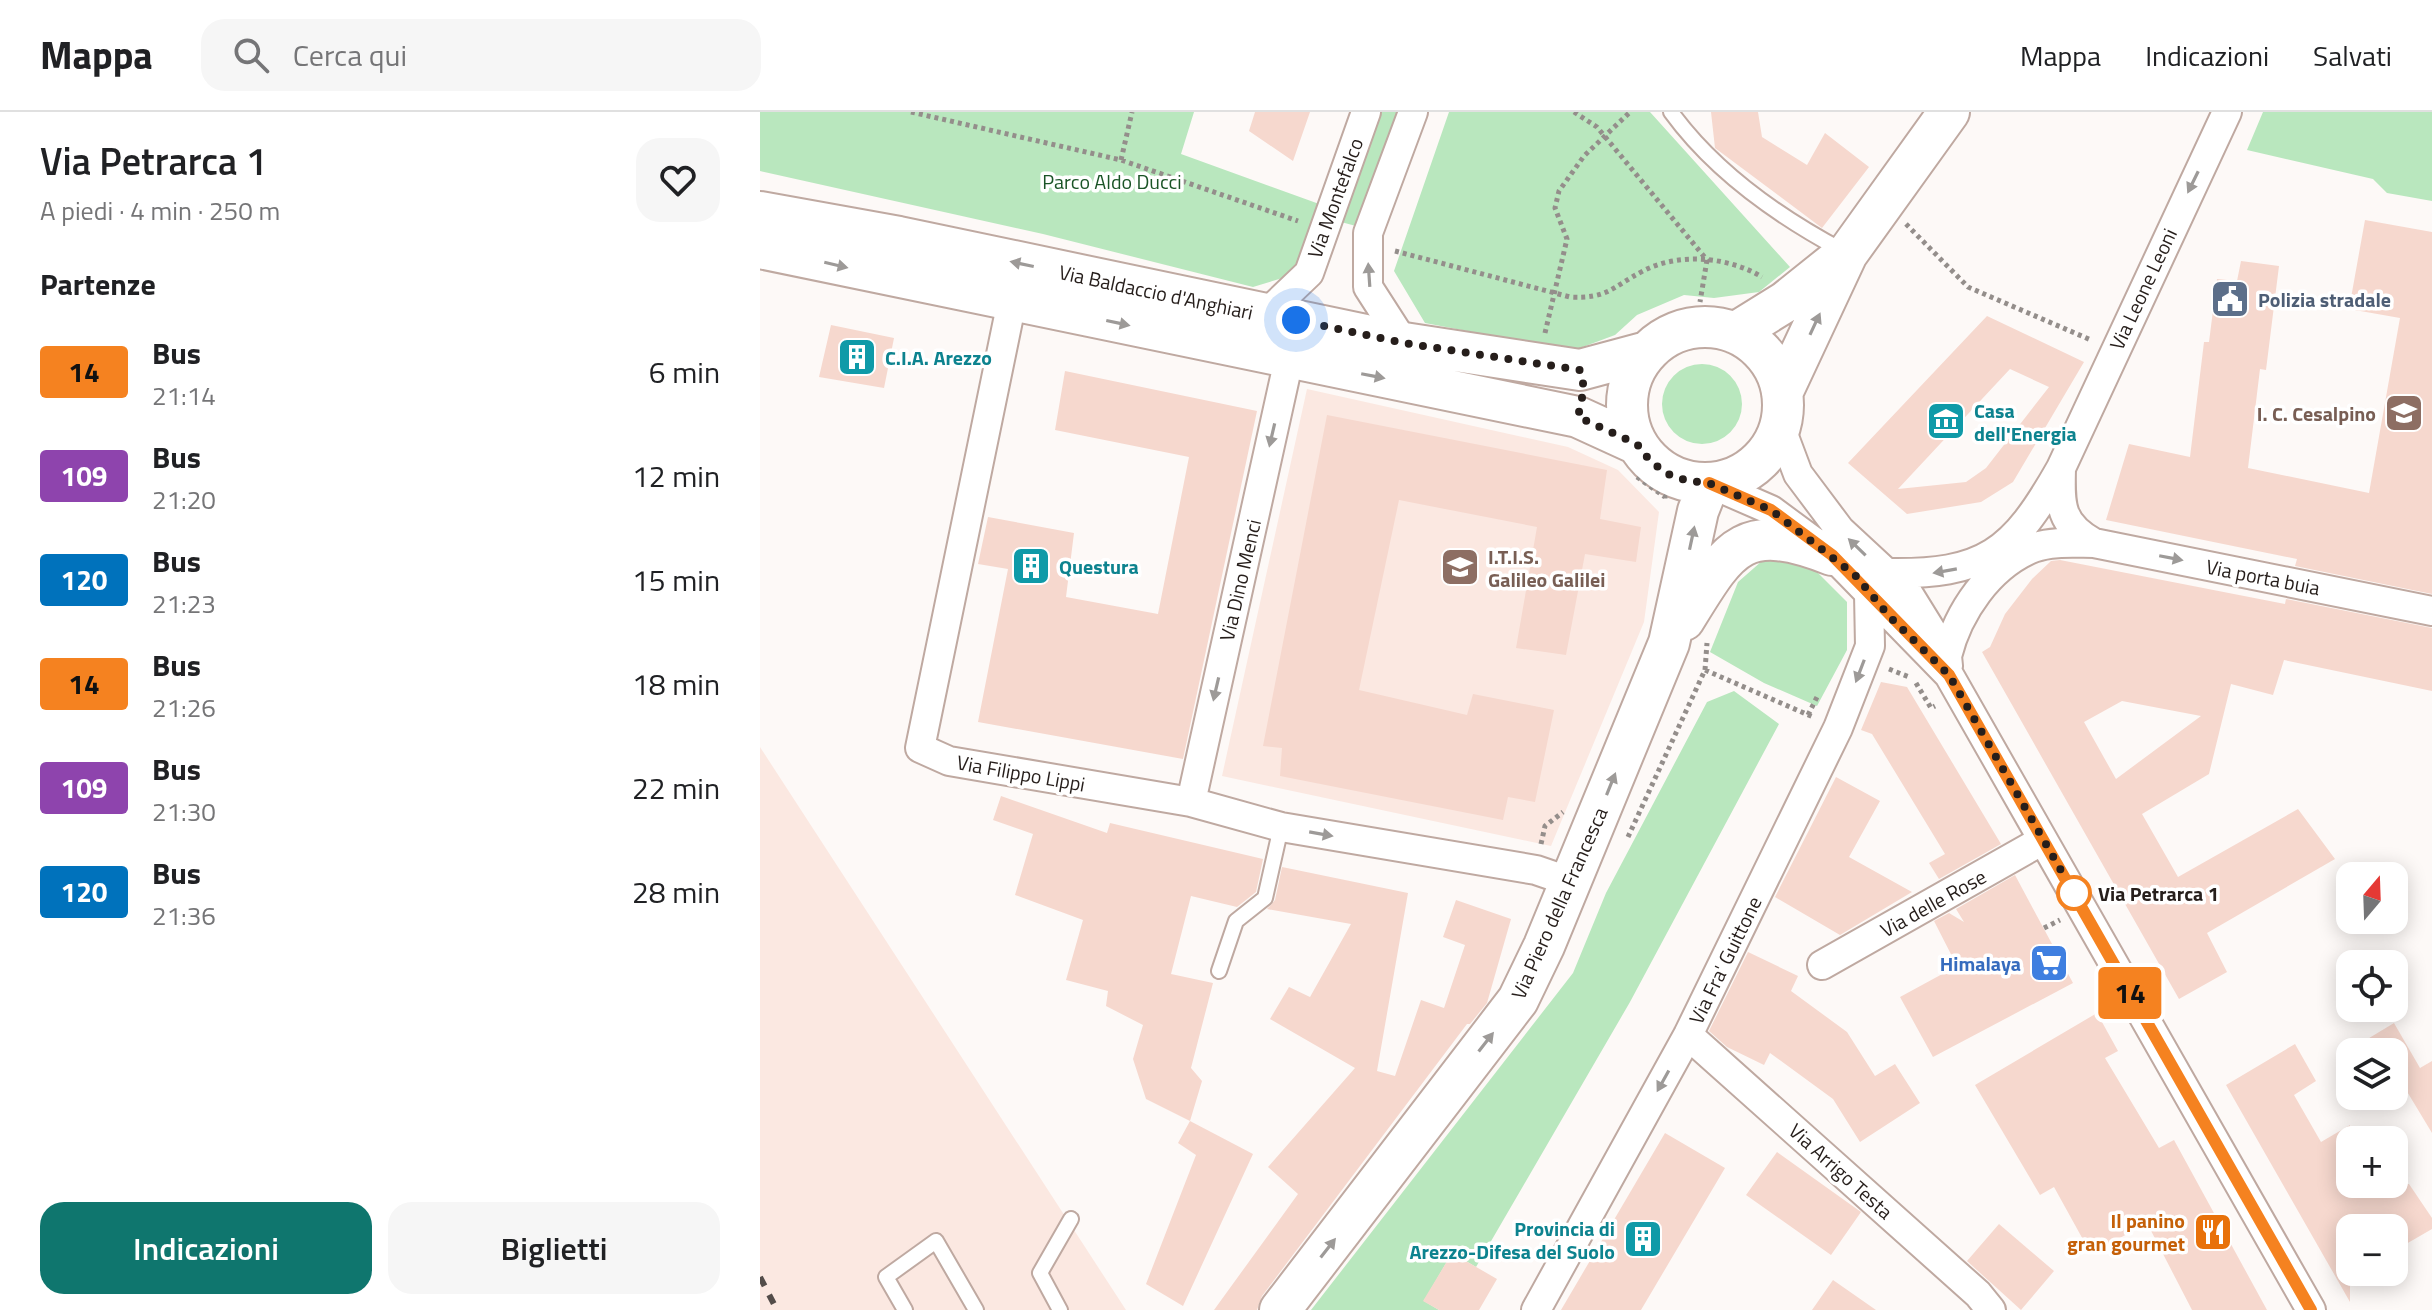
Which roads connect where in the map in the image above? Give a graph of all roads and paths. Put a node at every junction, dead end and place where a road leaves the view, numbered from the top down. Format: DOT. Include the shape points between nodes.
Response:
graph roads {
  1 [pos="911,112"];
  2 [pos="1132,112"];
  3 [pos="1366,112"];
  4 [pos="1413,112"];
  5 [pos="1574,112"];
  6 [pos="1630,112"];
  7 [pos="1671,112"];
  8 [pos="1949,112"];
  9 [pos="2227,112"];
  10 [pos="1605,136"];
  11 [pos="1121,160"];
  12 [pos="1895,187"];
  13 [pos="760,212"];
  14 [pos="1307,224"];
  15 [pos="760,248"];
  16 [pos="1390,250"];
  17 [pos="1847,254"];
  18 [pos="1707,260"];
  19 [pos="1770,285"];
  20 [pos="1555,293"];
  21 [pos="1012,301"];
  22 [pos="1700,302"];
  23 [pos="1266,314"];
  24 [pos="1735,333"];
  25 [pos="1545,336"];
  26 [pos="1404,343"];
  27 [pos="2115,350"];
  28 [pos="1647,352"];
  29 [pos="1289,359"];
  30 [pos="1781,409"];
  31 [pos="1632,456"];
  32 [pos="2061,468"];
  33 [pos="1709,483"];
  34 [pos="1663,511"];
  35 [pos="2094,543"];
  36 [pos="1832,555"];
  37 [pos="1878,584"];
  38 [pos="2432,611"];
  39 [pos="1890,617"];
  40 [pos="1942,625"];
  41 [pos="1688,642"];
  42 [pos="1948,665"];
  43 [pos="1705,670"];
  44 [pos="1821,690"];
  45 [pos="1808,715"];
  46 [pos="1191,802"];
  47 [pos="1564,811"];
  48 [pos="1281,827"];
  49 [pos="2043,840"];
  50 [pos="1554,876"];
  51 [pos="1822,965"];
  52 [pos="1219,971"];
  53 [pos="1688,1035"];
  54 [pos="1071,1219"];
  55 [pos="905,1310"];
  56 [pos="976,1310"];
  57 [pos="1060,1310"];
  58 [pos="1280,1310"];
  59 [pos="1536,1310"];
  60 [pos="1991,1310"];
  61 [pos="2311,1310"];
  1 -- 11 [label="path"];
  2 -- 11 [label="path"];
  3 -- 23 [label="street, Via Montefalco" via="1309,273"];
  26 -- 4 [label="street, one-way" via="1368,287 1368,233"];
  5 -- 10 [label="path"];
  6 -- 10 [label="path"];
  7 -- 17 [label="lane" via="1691,139 1790,223"];
  8 -- 12 [label="main road"];
  9 -- 27 [label="street, Via Leone Leoni, one-way"];
  10 -- 18 [label="path"];
  10 -- 20 [label="path" via="1559,191 1555,208 1567,239"];
  11 -- 14 [label="path"];
  12 -- 17 [label="main road"];
  12 -- 27 [label="path" via="1914,203 1902,220 1968,287"];
  23 -- 13 [label="main road, Via Baldaccio d'Anghiari, one-way"];
  15 -- 21 [label="main road, Via Baldaccio d'Anghiari, one-way"];
  16 -- 20 [label="path"];
  17 -- 24 [label="main road"];
  30 -- 17 [label="main road, one-way"];
  18 -- 19 [label="path" via="1746,267"];
  18 -- 20 [label="path" via="1674,261 1644,270 1595,298"];
  18 -- 22 [label="path"];
  20 -- 25 [label="path"];
  21 -- 29 [label="main road, Via Baldaccio d'Anghiari, one-way"];
  21 -- 46 [label="street, Via Filippo Lippi" via="920,748 949,761"];
  23 -- 26 [label="main road, Via Baldaccio d'Anghiari"];
  24 -- 28 [label="main road" via="1688,328"];
  24 -- 30 [label="main road" via="1758,347 1774,368"];
  26 -- 28 [label="main road, Via Baldaccio d'Anghiari" via="1580,370"];
  27 -- 32 [label="street, Via Leone Leoni"];
  28 -- 31 [label="main road" via="1633,372 1627,396"];
  29 -- 31 [label="main road, Via Baldaccio d'Anghiari, one-way" via="1578,417"];
  29 -- 46 [label="street, Via Dino Menci, one-way"];
  30 -- 33 [label="main road" via="1770,448 1754,466"];
  37 -- 30 [label="street, one-way" via="1798,474"];
  31 -- 33 [label="main road" via="1668,474"];
  31 -- 34 [label="path" via="1665,497"];
  32 -- 35 [label="street" via="2064,515 2074,532"];
  32 -- 37 [label="street, Via Leone Leoni, one-way" via="2014,537 1980,561 1950,572"];
  33 -- 36 [label="street" via="1771,510"];
  41 -- 33 [label="main road, Via Piero della Francesca, one-way" via="1698,511"];
  35 -- 38 [label="street, Via porta buia, one-way"];
  35 -- 40 [label="street" via="2034,548 2005,565"];
  36 -- 37 [label="street"];
  36 -- 41 [label="main road" via="1797,541 1761,539 1731,550"];
  37 -- 39 [label="street"];
  37 -- 40 [label="street" via="1908,593"];
  37 -- 53 [label="street, Via Fra' Guittone, one-way" via="1870,646 1838,728"];
  39 -- 40 [label="street"];
  39 -- 42 [label="street"];
  40 -- 42 [label="street"];
  41 -- 43 [label="path"];
  50 -- 41 [label="main road, Via Piero della Francesca, one-way"];
  42 -- 49 [label="street"];
  44 -- 45 [label="path"];
  46 -- 48 [label="street, Via Filippo Lippi"];
  47 -- 50 [label="path" via="1545,826"];
  48 -- 50 [label="street, Via Filippo Lippi, one-way"];
  48 -- 52 [label="lane" via="1265,898 1236,921"];
  49 -- 51 [label="street, Via delle Rose"];
  49 -- 61 [label="street"];
  58 -- 50 [label="main road, Via Piero della Francesca, one-way" via="1518,1000"];
  53 -- 59 [label="street, Via Fra' Guittone, one-way"];
  53 -- 60 [label="street, Via Arrigo Testa"];
  54 -- 57 [label="lane" via="1040,1273"];
  55 -- 56 [label="lane" via="886,1277 936,1241"];
}
